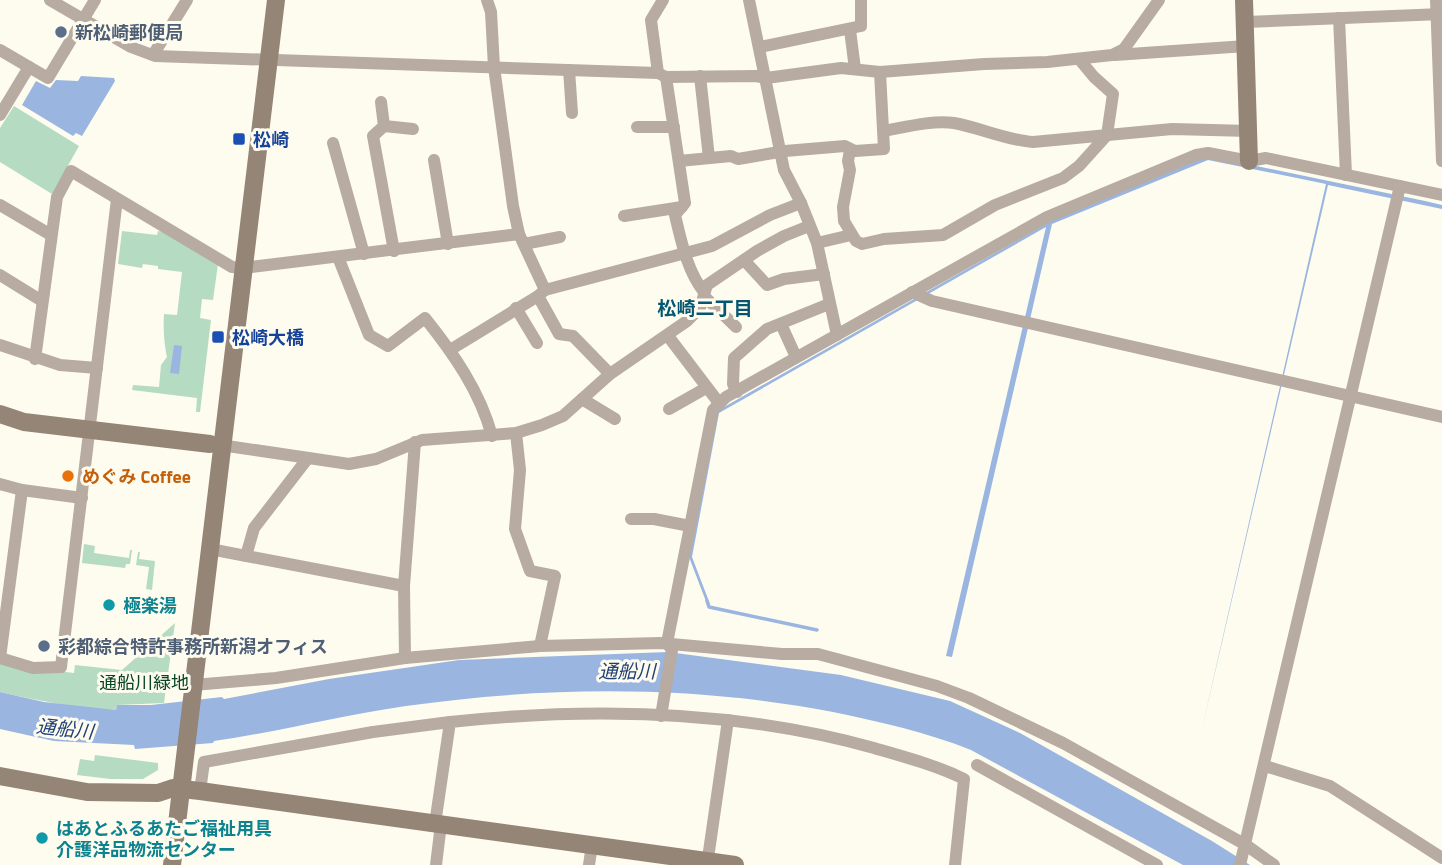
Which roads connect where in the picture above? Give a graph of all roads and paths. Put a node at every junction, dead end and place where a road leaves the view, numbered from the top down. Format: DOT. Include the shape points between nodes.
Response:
graph roads {
  1 [pos="50,0"];
  2 [pos="95,0"];
  3 [pos="187,0"];
  4 [pos="264,0"];
  5 [pos="275,0"];
  6 [pos="487,0"];
  7 [pos="663,0"];
  8 [pos="749,0"];
  9 [pos="861,0"];
  10 [pos="1159,0"];
  11 [pos="1244,0"];
  12 [pos="1436,0"];
  13 [pos="1440,14"];
  14 [pos="1339,18"];
  15 [pos="83,19"];
  16 [pos="1245,22"];
  17 [pos="850,30"];
  18 [pos="1246,46"];
  19 [pos="760,47"];
  20 [pos="0,50"];
  21 [pos="153,55"];
  22 [pos="1112,55"];
  23 [pos="1079,59"];
  24 [pos="262,60"];
  25 [pos="29,67"];
  26 [pos="494,67"];
  27 [pos="855,69"];
  28 [pos="569,70"];
  29 [pos="880,72"];
  30 [pos="662,75"];
  31 [pos="699,76"];
  32 [pos="766,78"];
  33 [pos="381,102"];
  34 [pos="572,113"];
  35 [pos="0,115"];
  36 [pos="384,126"];
  37 [pos="637,127"];
  38 [pos="674,127"];
  39 [pos="413,129"];
  40 [pos="884,131"];
  41 [pos="1250,131"];
  42 [pos="1107,135"];
  43 [pos="333,143"];
  44 [pos="850,150"];
  45 [pos="779,152"];
  46 [pos="709,158"];
  47 [pos="434,160"];
  48 [pos="1249,160"];
  49 [pos="679,161"];
  50 [pos="1442,161"];
  51 [pos="1346,175"];
  52 [pos="1399,186"];
  53 [pos="1442,195"];
  54 [pos="117,199"];
  55 [pos="801,203"];
  56 [pos="0,205"];
  57 [pos="682,207"];
  58 [pos="624,216"];
  59 [pos="809,226"];
  60 [pos="51,235"];
  61 [pos="851,235"];
  62 [pos="560,237"];
  63 [pos="522,239"];
  64 [pos="817,243"];
  65 [pos="448,244"];
  66 [pos="394,251"];
  67 [pos="364,254"];
  68 [pos="686,254"];
  69 [pos="338,257"];
  70 [pos="744,260"];
  71 [pos="237,267"];
  72 [pos="824,274"];
  73 [pos="0,275"];
  74 [pos="912,292"];
  75 [pos="541,293"];
  76 [pos="704,294"];
  77 [pos="42,301"];
  78 [pos="829,303"];
  79 [pos="516,309"];
  80 [pos="781,324"];
  81 [pos="736,327"];
  82 [pos="837,335"];
  83 [pos="668,336"];
  84 [pos="537,344"];
  85 [pos="0,345"];
  86 [pos="450,350"];
  87 [pos="796,357"];
  88 [pos="35,359"];
  89 [pos="97,368"];
  90 [pos="610,374"];
  91 [pos="706,388"];
  92 [pos="737,392"];
  93 [pos="1350,396"];
  94 [pos="582,399"];
  95 [pos="719,403"];
  96 [pos="669,409"];
  97 [pos="0,414"];
  98 [pos="1442,417"];
  99 [pos="615,419"];
  100 [pos="90,430"];
  101 [pos="516,433"];
  102 [pos="492,436"];
  103 [pos="415,442"];
  104 [pos="216,444"];
  105 [pos="308,458"];
  106 [pos="0,484"];
  107 [pos="22,490"];
  108 [pos="82,498"];
  109 [pos="631,519"];
  110 [pos="690,526"];
  111 [pos="209,549"];
  112 [pos="246,556"];
  113 [pos="404,586"];
  114 [pos="540,646"];
  115 [pos="669,646"];
  116 [pos="0,658"];
  117 [pos="405,658"];
  118 [pos="190,688"];
  119 [pos="662,710"];
  120 [pos="728,720"];
  121 [pos="450,722"];
  122 [pos="977,765"];
  123 [pos="1265,766"];
  124 [pos="0,776"];
  125 [pos="178,781"];
  126 [pos="200,791"];
  127 [pos="438,824"];
  128 [pos="592,845"];
  129 [pos="1246,845"];
  130 [pos="1442,858"];
  131 [pos="708,863"];
  132 [pos="163,865"];
  133 [pos="172,865"];
  134 [pos="436,865"];
  135 [pos="589,865"];
  136 [pos="735,865"];
  137 [pos="955,865"];
  138 [pos="1157,865"];
  139 [pos="1240,865"];
  140 [pos="1274,865"];
  1 -- 15 [label="street"];
  2 -- 15 [label="street"];
  3 -- 21 [label="street"];
  4 -- 24 [label="street"];
  5 -- 24 [label="street"];
  6 -- 26 [label="street"];
  7 -- 30 [label="street" via="650,20"];
  8 -- 19 [label="street"];
  9 -- 17 [label="street" via="861,26"];
  10 -- 22 [label="street" via="1124,49"];
  11 -- 16 [label="street"];
  12 -- 13 [label="street"];
  13 -- 14 [label="street"];
  13 -- 50 [label="street"];
  14 -- 16 [label="street"];
  14 -- 51 [label="street"];
  15 -- 21 [label="street"];
  15 -- 25 [label="street" via="48,78"];
  16 -- 18 [label="street"];
  17 -- 19 [label="street"];
  17 -- 27 [label="street"];
  18 -- 22 [label="street"];
  18 -- 41 [label="street"];
  19 -- 32 [label="street"];
  20 -- 25 [label="street"];
  21 -- 24 [label="street"];
  22 -- 23 [label="street"];
  23 -- 29 [label="street"];
  23 -- 42 [label="street" via="1112,94"];
  24 -- 26 [label="street"];
  24 -- 71 [label="street"];
  25 -- 35 [label="street"];
  26 -- 28 [label="street"];
  26 -- 63 [label="street" via="513,206"];
  27 -- 29 [label="street"];
  27 -- 32 [label="street"];
  28 -- 30 [label="street"];
  28 -- 34 [label="street"];
  29 -- 40 [label="street"];
  30 -- 31 [label="street"];
  30 -- 38 [label="street"];
  31 -- 32 [label="street"];
  31 -- 46 [label="street"];
  32 -- 45 [label="street"];
  33 -- 36 [label="street"];
  36 -- 39 [label="street"];
  36 -- 66 [label="street" via="373,136"];
  37 -- 38 [label="street"];
  38 -- 49 [label="street"];
  40 -- 42 [label="street" via="942,122 1017,141"];
  40 -- 44 [label="street" via="884,149"];
  41 -- 42 [label="street" via="1190,129"];
  41 -- 48 [label="street"];
  42 -- 61 [label="street" via="1063,178 995,205 943,235 862,244"];
  43 -- 67 [label="street"];
  44 -- 45 [label="street" via="845,146"];
  44 -- 61 [label="street" via="843,207"];
  45 -- 46 [label="street"];
  45 -- 55 [label="street"];
  46 -- 49 [label="street"];
  47 -- 65 [label="street"];
  48 -- 51 [label="street" via="1266,158"];
  48 -- 74 [label="street" via="1196,155 1047,217"];
  49 -- 57 [label="street"];
  51 -- 52 [label="street"];
  52 -- 53 [label="street"];
  52 -- 93 [label="street"];
  54 -- 60 [label="street" via="71,171 57,197"];
  54 -- 71 [label="street"];
  54 -- 89 [label="street"];
  55 -- 59 [label="street"];
  55 -- 68 [label="street"];
  56 -- 60 [label="street"];
  57 -- 58 [label="street"];
  57 -- 68 [label="street" via="675,215"];
  59 -- 64 [label="street"];
  59 -- 70 [label="street"];
  60 -- 77 [label="street"];
  61 -- 64 [label="street"];
  62 -- 63 [label="street"];
  63 -- 65 [label="street"];
  63 -- 75 [label="street"];
  64 -- 72 [label="street"];
  65 -- 66 [label="street"];
  66 -- 67 [label="street"];
  67 -- 69 [label="street"];
  68 -- 75 [label="street"];
  68 -- 76 [label="street"];
  69 -- 71 [label="street"];
  69 -- 86 [label="street" via="369,334 388,346 425,318"];
  70 -- 72 [label="street" via="767,285"];
  70 -- 76 [label="street" via="707,285"];
  71 -- 104 [label="street"];
  72 -- 78 [label="street"];
  73 -- 77 [label="street"];
  74 -- 82 [label="street"];
  74 -- 93 [label="street"];
  75 -- 79 [label="street"];
  75 -- 90 [label="street" via="559,334 573,336"];
  76 -- 81 [label="street"];
  76 -- 83 [label="street" via="700,308"];
  77 -- 88 [label="street"];
  78 -- 80 [label="street"];
  78 -- 82 [label="street"];
  79 -- 84 [label="street"];
  79 -- 86 [label="street"];
  80 -- 87 [label="street"];
  80 -- 92 [label="street" via="767,329 734,358"];
  82 -- 87 [label="street"];
  83 -- 90 [label="street"];
  83 -- 91 [label="street"];
  85 -- 88 [label="street"];
  86 -- 102 [label="street"];
  87 -- 92 [label="street"];
  88 -- 89 [label="street"];
  89 -- 100 [label="street"];
  90 -- 94 [label="street"];
  91 -- 95 [label="street"];
  91 -- 96 [label="street"];
  92 -- 95 [label="street"];
  93 -- 98 [label="street"];
  93 -- 123 [label="street"];
  94 -- 99 [label="street"];
  94 -- 101 [label="street" via="563,416"];
  95 -- 110 [label="street" via="713,410"];
  97 -- 100 [label="street" via="24,422"];
  100 -- 104 [label="street"];
  100 -- 108 [label="street"];
  101 -- 102 [label="street"];
  101 -- 114 [label="street" via="520,470 515,529 530,571 555,576"];
  102 -- 103 [label="street"];
  103 -- 105 [label="street" via="365,463"];
  103 -- 113 [label="street"];
  104 -- 105 [label="street"];
  104 -- 111 [label="street"];
  104 -- 118 [label="street"];
  105 -- 112 [label="street" via="254,528"];
  106 -- 107 [label="street"];
  107 -- 108 [label="street"];
  107 -- 116 [label="street"];
  108 -- 116 [label="street" via="61,667 33,668"];
  109 -- 110 [label="street"];
  110 -- 115 [label="street"];
  111 -- 112 [label="street"];
  111 -- 118 [label="street"];
  112 -- 113 [label="street"];
  113 -- 117 [label="street"];
  114 -- 115 [label="street"];
  114 -- 117 [label="street"];
  115 -- 119 [label="street"];
  115 -- 129 [label="street" via="818,654 937,686 1063,743"];
  117 -- 118 [label="street"];
  118 -- 125 [label="street"];
  119 -- 120 [label="street"];
  119 -- 121 [label="street"];
  120 -- 131 [label="street"];
  120 -- 137 [label="street" via="847,741 964,779"];
  121 -- 126 [label="street" via="204,762"];
  121 -- 127 [label="street"];
  122 -- 138 [label="street"];
  123 -- 129 [label="street"];
  123 -- 130 [label="street" via="1330,786"];
  124 -- 125 [label="street" via="87,792 158,793"];
  125 -- 126 [label="street"];
  125 -- 132 [label="street"];
  125 -- 133 [label="street"];
  126 -- 127 [label="street"];
  127 -- 128 [label="street"];
  127 -- 134 [label="street"];
  128 -- 131 [label="street"];
  128 -- 135 [label="street"];
  129 -- 139 [label="street"];
  129 -- 140 [label="street"];
  131 -- 136 [label="street"];
}
